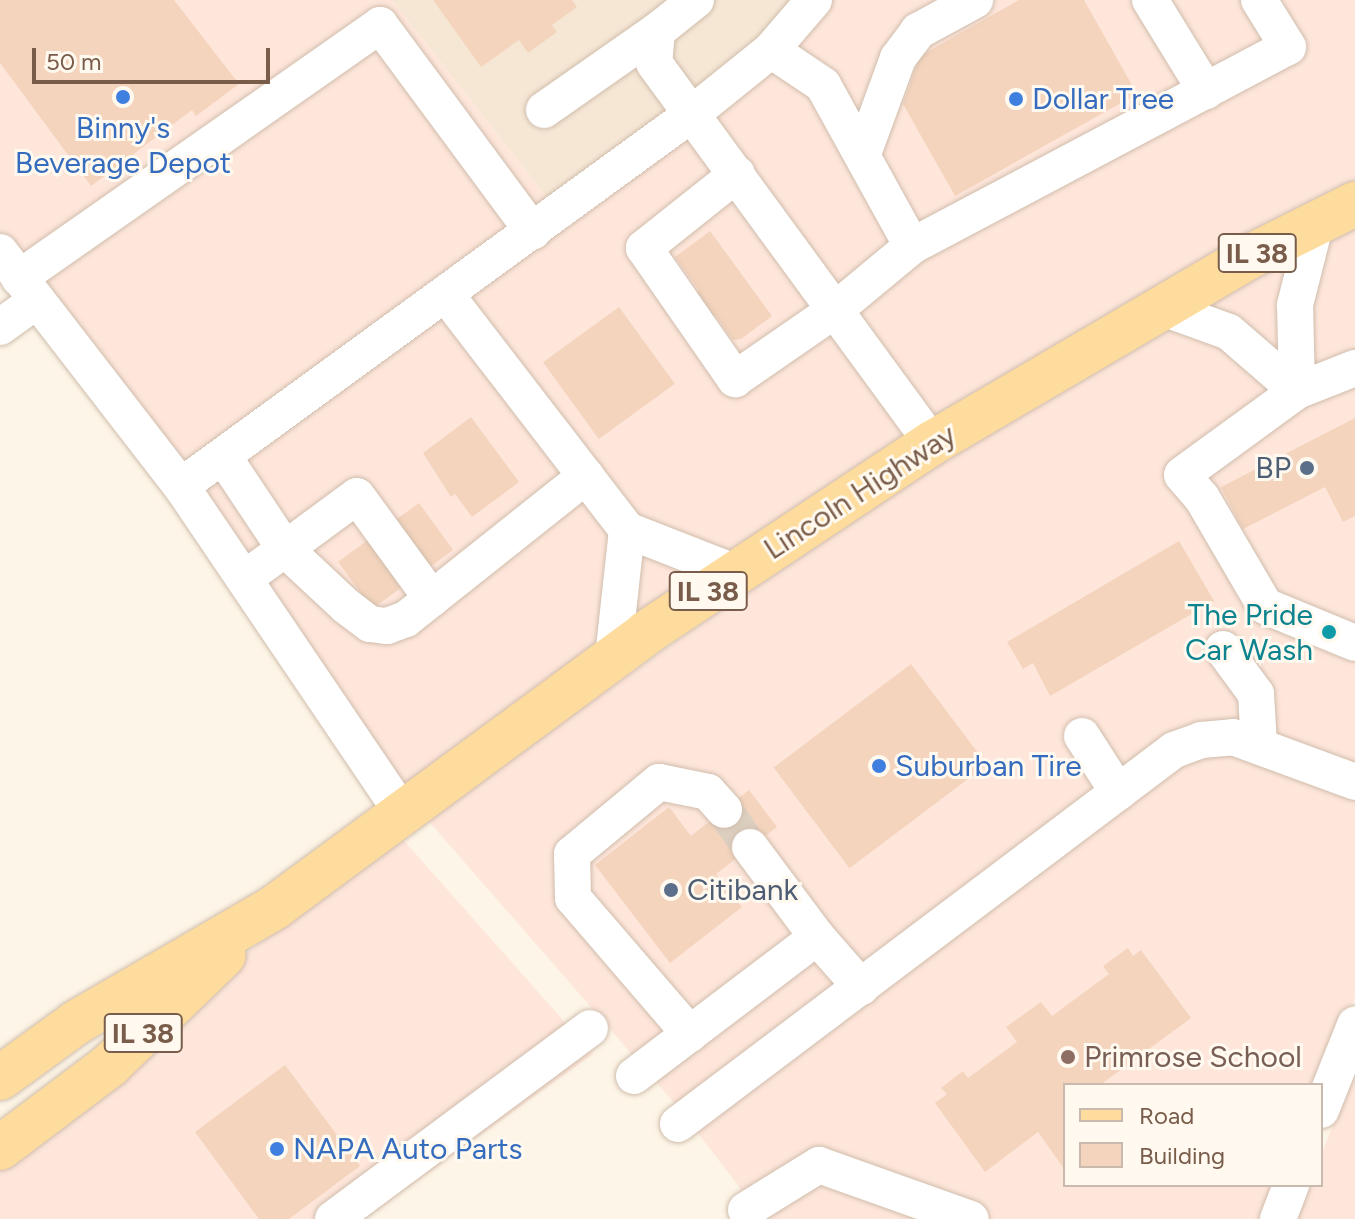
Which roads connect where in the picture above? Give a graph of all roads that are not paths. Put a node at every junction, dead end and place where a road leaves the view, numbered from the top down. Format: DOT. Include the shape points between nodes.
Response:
graph roads {
  1 [pos="696,0"];
  2 [pos="814,0"];
  3 [pos="975,0"];
  4 [pos="1150,0"];
  5 [pos="1259,0"];
  6 [pos="657,31"];
  7 [pos="771,50"];
  8 [pos="1206,91"];
  9 [pos="544,110"];
  10 [pos="693,113"];
  11 [pos="864,151"];
  12 [pos="737,174"];
  13 [pos="1336,213"];
  14 [pos="533,232"];
  15 [pos="912,246"];
  16 [pos="18,277"];
  17 [pos="447,296"];
  18 [pos="1163,308"];
  19 [pos="835,310"];
  20 [pos="0,327"];
  21 [pos="1355,368"];
  22 [pos="1297,391"];
  23 [pos="932,443"];
  24 [pos="223,456"];
  25 [pos="586,476"];
  26 [pos="181,486"];
  27 [pos="627,530"];
  28 [pos="285,549"];
  29 [pos="737,573"];
  30 [pos="245,578"];
  31 [pos="432,599"];
  32 [pos="1355,643"];
  33 [pos="1223,649"];
  34 [pos="613,657"];
  35 [pos="1082,736"];
  36 [pos="1259,744"];
  37 [pos="1355,782"];
  38 [pos="1118,792"];
  39 [pos="724,810"];
  40 [pos="402,813"];
  41 [pos="750,847"];
  42 [pos="275,907"];
  43 [pos="817,937"];
  44 [pos="861,987"];
  45 [pos="1355,1025"];
  46 [pos="590,1028"];
  47 [pos="690,1034"];
  48 [pos="634,1076"];
  49 [pos="0,1078"];
  50 [pos="1323,1105"];
  51 [pos="678,1124"];
  52 [pos="0,1148"];
  53 [pos="1290,1187"];
  54 [pos="746,1210"];
  55 [pos="333,1219"];
  56 [pos="971,1219"];
  57 [pos="1278,1219"];
  1 -- 6 [label="street"];
  2 -- 7 [label="street"];
  3 -- 11 [label="street" via="918,31 898,58"];
  4 -- 8 [label="street"];
  5 -- 8 [label="street" via="1288,47"];
  6 -- 9 [label="street"];
  6 -- 10 [label="street" via="654,63"];
  7 -- 10 [label="street"];
  7 -- 11 [label="street" via="823,85"];
  8 -- 15 [label="street"];
  10 -- 12 [label="street"];
  10 -- 14 [label="street"];
  11 -- 15 [label="street"];
  12 -- 19 [label="street"];
  12 -- 19 [label="street" via="644,248 735,379"];
  13 -- 18 [label="main road, Lincoln Highway / IL 38"];
  13 -- 22 [label="street" via="1295,305"];
  14 -- 16 [label="street" via="380,25"];
  14 -- 17 [label="street"];
  15 -- 19 [label="street"];
  16 -- 20 [label="street"];
  16 -- 26 [label="street"];
  17 -- 24 [label="street"];
  17 -- 25 [label="street"];
  18 -- 22 [label="street" via="1229,332"];
  18 -- 23 [label="main road, Lincoln Highway / IL 38"];
  19 -- 23 [label="street"];
  21 -- 22 [label="street"];
  22 -- 32 [label="street" via="1182,475 1202,498 1265,606"];
  23 -- 29 [label="main road, Lincoln Highway / IL 38"];
  24 -- 26 [label="street"];
  24 -- 28 [label="street"];
  25 -- 27 [label="street"];
  25 -- 31 [label="street"];
  26 -- 30 [label="street"];
  27 -- 29 [label="street"];
  27 -- 34 [label="street"];
  28 -- 30 [label="street"];
  28 -- 31 [label="street" via="370,624 387,626 406,619"];
  28 -- 31 [label="street" via="357,496"];
  29 -- 34 [label="main road, Lincoln Highway / IL 38"];
  30 -- 40 [label="street"];
  33 -- 36 [label="street" via="1256,694"];
  34 -- 40 [label="main road, Lincoln Highway / IL 38"];
  35 -- 38 [label="street"];
  36 -- 37 [label="street"];
  36 -- 38 [label="street" via="1233,737 1201,740 1174,750"];
  38 -- 44 [label="street"];
  39 -- 47 [label="street" via="708,792 659,782 572,854 573,898"];
  40 -- 42 [label="main road, Lincoln Highway / IL 38"];
  41 -- 43 [label="street"];
  42 -- 49 [label="main road, Lincoln Highway / IL 38" via="77,1022"];
  42 -- 52 [label="main road, Lincoln Highway / IL 38" via="110,1065"];
  43 -- 44 [label="street"];
  43 -- 47 [label="street"];
  44 -- 51 [label="street"];
  45 -- 50 [label="street"];
  46 -- 55 [label="street"];
  47 -- 48 [label="street"];
  53 -- 57 [label="street"];
  54 -- 56 [label="street" via="819,1165"];
}
